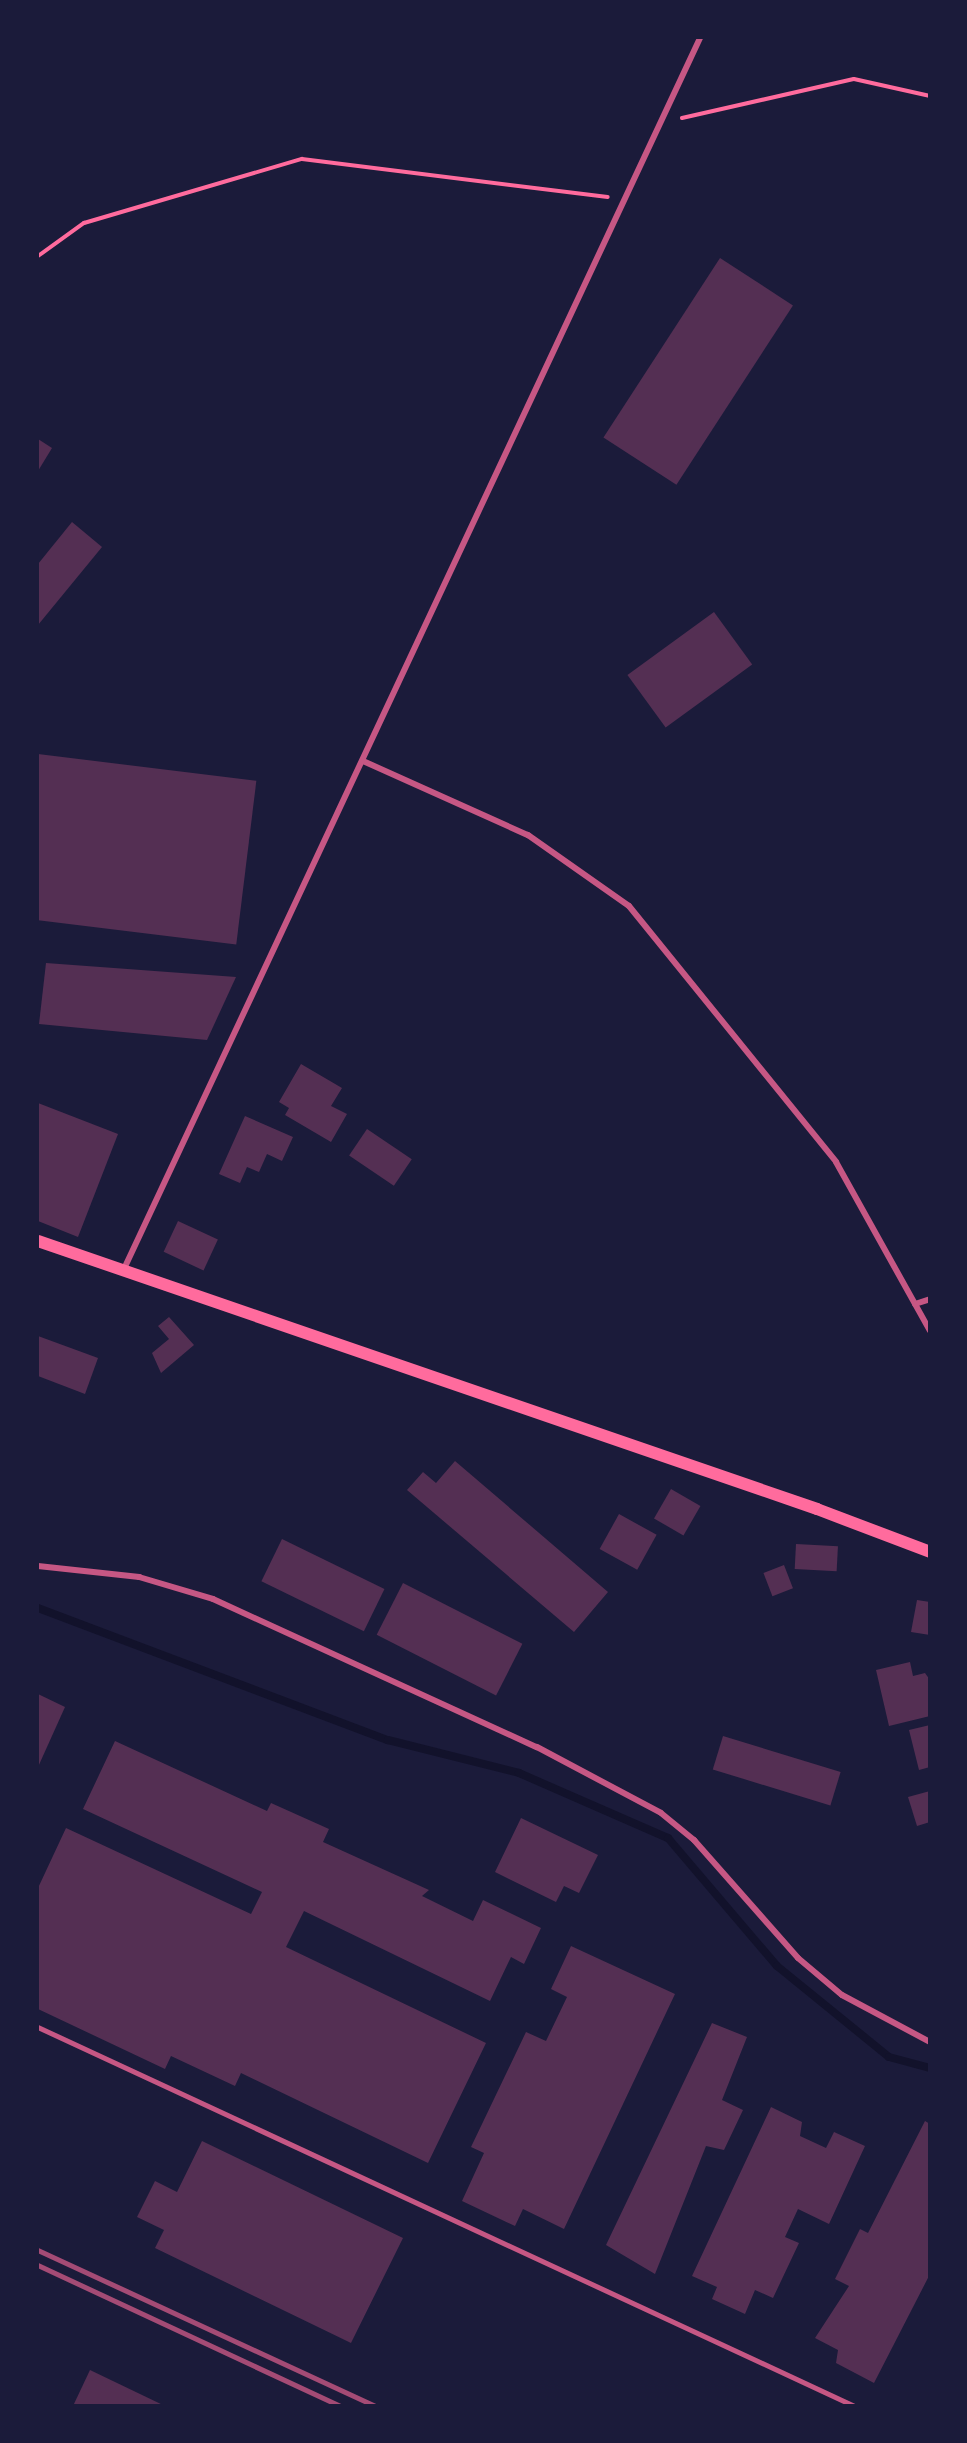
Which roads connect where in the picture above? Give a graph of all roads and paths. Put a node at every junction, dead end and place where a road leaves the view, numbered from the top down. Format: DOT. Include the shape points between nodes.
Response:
graph roads {
  1 [pos="700,38"];
  2 [pos="930,96"];
  3 [pos="661,123"];
  4 [pos="625,200"];
  5 [pos="38,256"];
  6 [pos="363,760"];
  7 [pos="38,1241"];
  8 [pos="123,1271"];
  9 [pos="930,1299"];
  10 [pos="915,1304"];
  11 [pos="930,1331"];
  12 [pos="930,1552"];
  13 [pos="38,1566"];
  14 [pos="38,2027"];
  15 [pos="930,2042"];
  16 [pos="855,2406"];
  1 -- 3 [label="street"];
  2 -- 3 [label="path" via="854,79"];
  3 -- 4 [label="street"];
  4 -- 5 [label="path" via="302,159 84,223"];
  4 -- 6 [label="street"];
  6 -- 8 [label="street"];
  6 -- 10 [label="street" via="528,835 629,906 836,1162"];
  7 -- 8 [label="main road"];
  8 -- 12 [label="main road" via="817,1509"];
  9 -- 10 [label="street"];
  10 -- 11 [label="street"];
  13 -- 15 [label="street" via="139,1577 213,1599 537,1747 661,1813 694,1840 798,1958 842,1995"];
  14 -- 16 [label="lane"];
}
